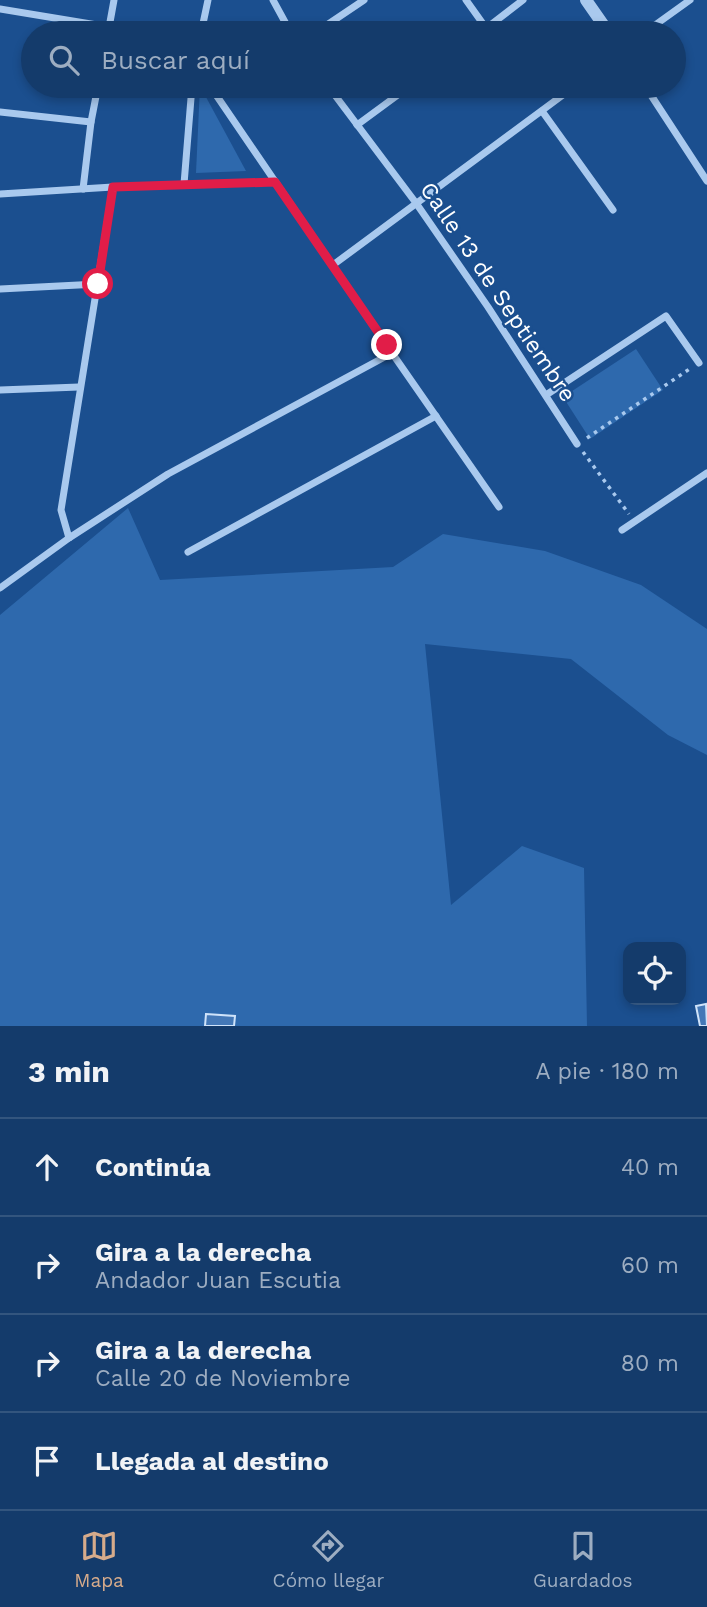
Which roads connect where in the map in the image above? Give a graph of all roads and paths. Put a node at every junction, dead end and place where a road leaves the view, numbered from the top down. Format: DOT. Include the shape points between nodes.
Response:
graph roads {
  1 [pos="12,0"];
  2 [pos="114,0"];
  3 [pos="208,0"];
  4 [pos="273,0"];
  5 [pos="364,0"];
  6 [pos="466,0"];
  7 [pos="523,0"];
  8 [pos="586,0"];
  9 [pos="690,0"];
  10 [pos="0,9"];
  11 [pos="10,10"];
  12 [pos="64,21"];
  13 [pos="110,21"];
  14 [pos="204,21"];
  15 [pos="284,21"];
  16 [pos="333,21"];
  17 [pos="478,21"];
  18 [pos="496,21"];
  19 [pos="601,21"];
  20 [pos="661,21"];
  21 [pos="96,98"];
  22 [pos="191,98"];
  23 [pos="219,98"];
  24 [pos="337,98"];
  25 [pos="394,98"];
  26 [pos="559,98"];
  27 [pos="653,98"];
  28 [pos="542,111"];
  29 [pos="0,112"];
  30 [pos="91,122"];
  31 [pos="357,125"];
  32 [pos="707,181"];
  33 [pos="275,182"];
  34 [pos="184,184"];
  35 [pos="113,187"];
  36 [pos="83,189"];
  37 [pos="0,194"];
  38 [pos="416,203"];
  39 [pos="613,210"];
  40 [pos="333,265"];
  41 [pos="98,284"];
  42 [pos="0,289"];
  43 [pos="391,353"];
  44 [pos="699,363"];
  45 [pos="79,387"];
  46 [pos="0,390"];
  47 [pos="546,395"];
  48 [pos="436,416"];
  49 [pos="577,444"];
  50 [pos="707,473"];
  51 [pos="499,507"];
  52 [pos="635,522"];
  53 [pos="622,530"];
  54 [pos="69,538"];
  55 [pos="188,552"];
  56 [pos="0,588"];
  1 -- 11 [label="street"];
  2 -- 13 [label="street"];
  3 -- 14 [label="street"];
  4 -- 15 [label="street"];
  5 -- 16 [label="street"];
  6 -- 17 [label="street"];
  7 -- 18 [label="street"];
  8 -- 19 [label="street"];
  9 -- 20 [label="street"];
  10 -- 11 [label="street"];
  11 -- 12 [label="street"];
  21 -- 30 [label="street"];
  22 -- 34 [label="street"];
  23 -- 33 [label="street"];
  24 -- 31 [label="street, Calle 13 de Septiembre"];
  25 -- 31 [label="street"];
  26 -- 28 [label="street"];
  27 -- 32 [label="street"];
  28 -- 38 [label="street"];
  28 -- 39 [label="street"];
  29 -- 30 [label="street"];
  30 -- 36 [label="street"];
  31 -- 38 [label="street, Calle 13 de Septiembre"];
  33 -- 34 [label="street"];
  33 -- 40 [label="street"];
  34 -- 35 [label="street"];
  35 -- 36 [label="street"];
  35 -- 41 [label="street"];
  36 -- 37 [label="street"];
  38 -- 40 [label="street"];
  38 -- 47 [label="street, Calle 13 de Septiembre"];
  40 -- 43 [label="street"];
  41 -- 42 [label="street"];
  41 -- 45 [label="street"];
  43 -- 48 [label="street"];
  43 -- 54 [label="street" via="168,474"];
  44 -- 47 [label="street" via="666,316"];
  44 -- 49 [label="path"];
  45 -- 46 [label="street"];
  45 -- 54 [label="street" via="61,510"];
  47 -- 49 [label="street, Calle 13 de Septiembre"];
  48 -- 51 [label="street"];
  48 -- 55 [label="street"];
  49 -- 52 [label="path"];
  50 -- 52 [label="street"];
  52 -- 53 [label="street"];
  54 -- 56 [label="street"];
}
